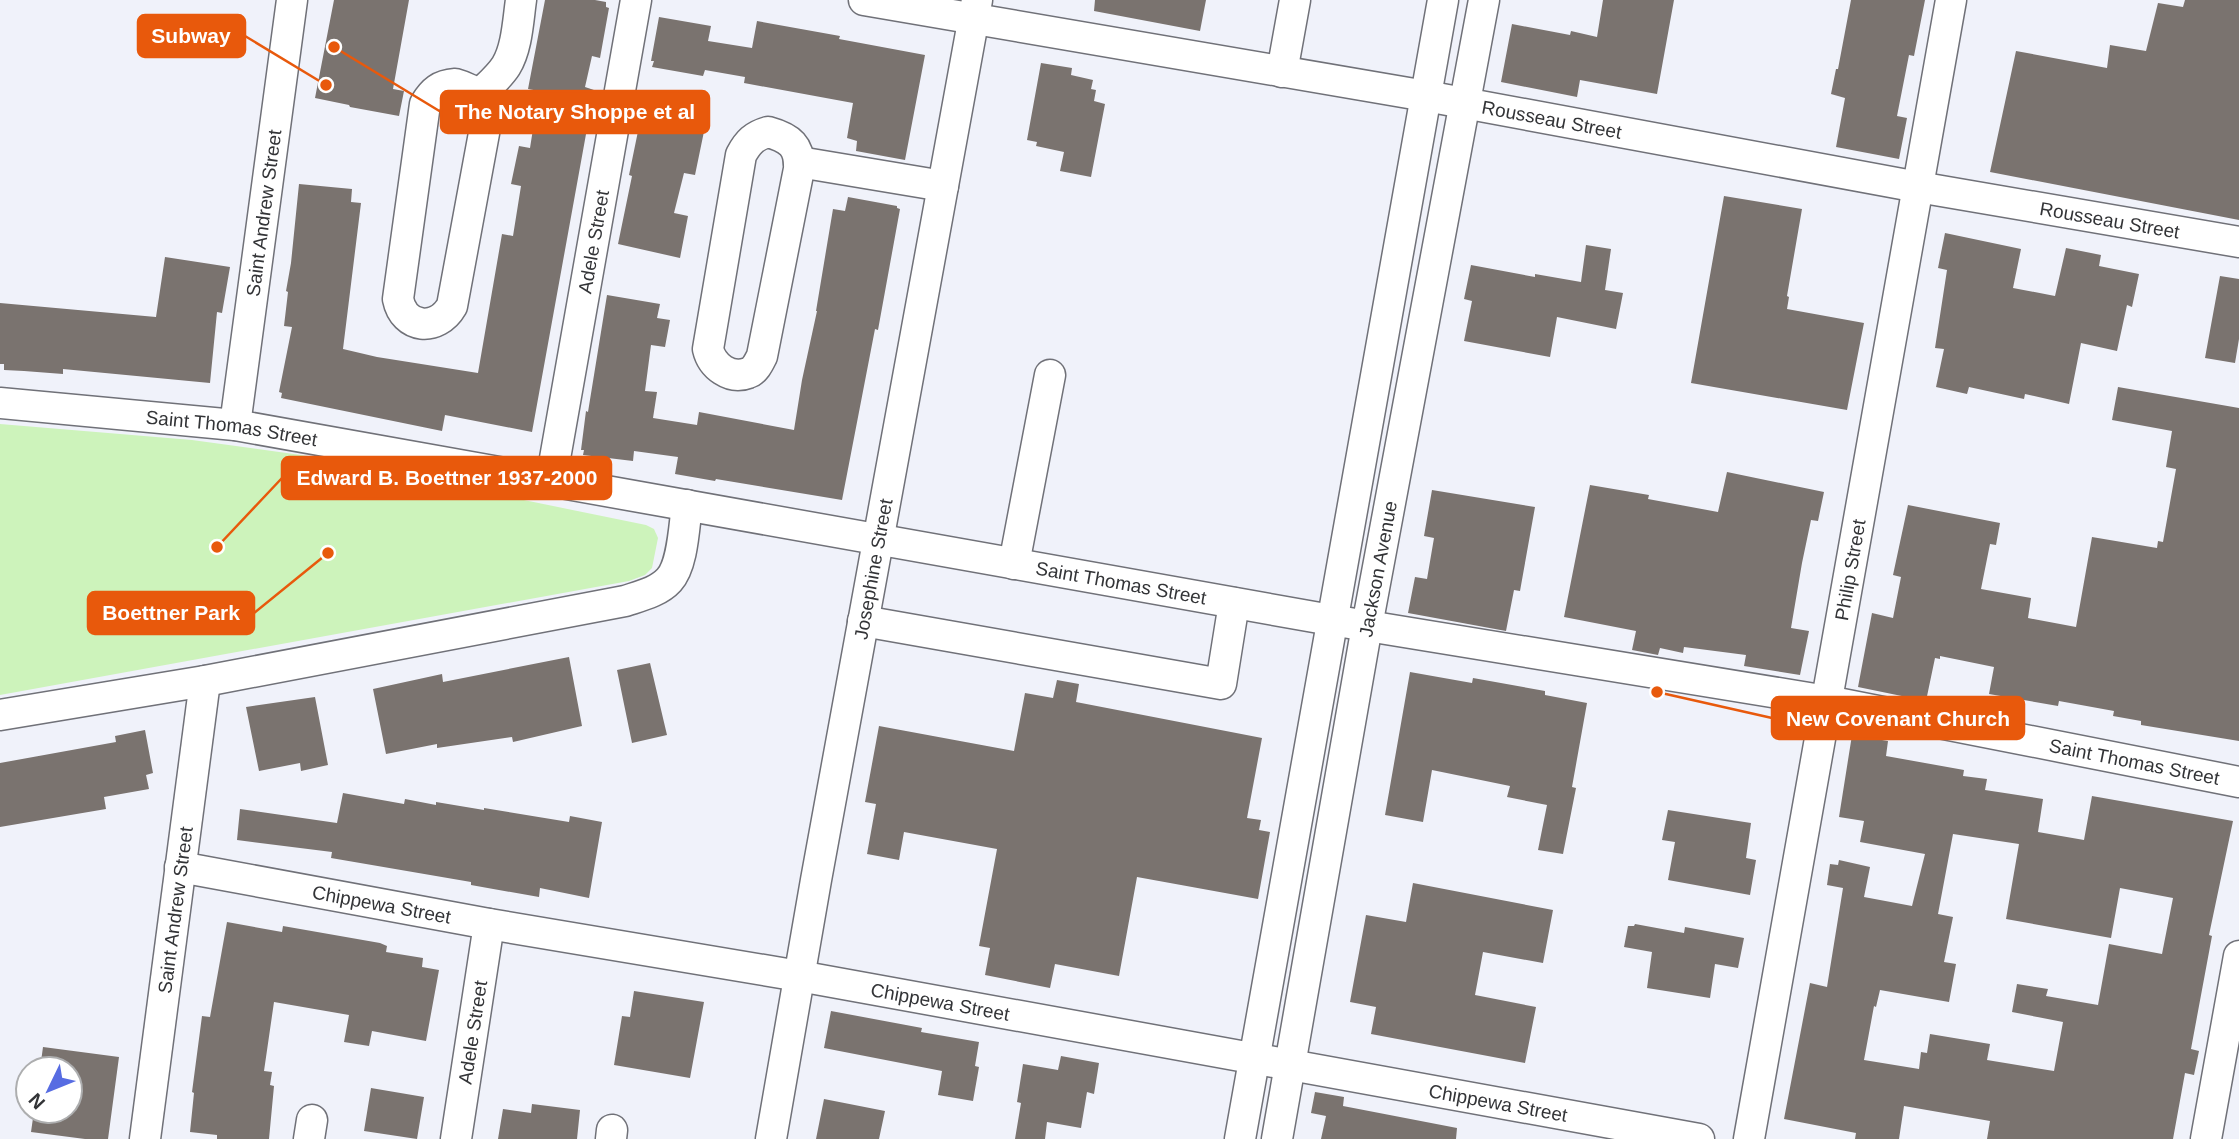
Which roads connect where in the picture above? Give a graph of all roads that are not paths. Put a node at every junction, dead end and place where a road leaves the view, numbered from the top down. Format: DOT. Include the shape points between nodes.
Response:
graph roads {
  1 [pos="292,0"];
  2 [pos="521,0"];
  3 [pos="636,0"];
  4 [pos="864,0"];
  5 [pos="1295,0"];
  6 [pos="1443,0"];
  7 [pos="1484,0"];
  8 [pos="1951,0"];
  9 [pos="976,10"];
  10 [pos="1282,72"];
  11 [pos="479,95"];
  12 [pos="1426,96"];
  13 [pos="1464,104"];
  14 [pos="799,162"];
  15 [pos="943,186"];
  16 [pos="1918,187"];
  17 [pos="2239,242"];
  18 [pos="1050,374"];
  19 [pos="0,403"];
  20 [pos="235,425"];
  21 [pos="551,481"];
  22 [pos="687,505"];
  23 [pos="878,539"];
  24 [pos="1014,564"];
  25 [pos="1234,603"];
  26 [pos="1331,620"];
  27 [pos="863,621"];
  28 [pos="1367,626"];
  29 [pos="205,681"];
  30 [pos="1826,701"];
  31 [pos="0,715"];
  32 [pos="2239,782"];
  33 [pos="180,867"];
  34 [pos="489,924"];
  35 [pos="2239,956"];
  36 [pos="799,976"];
  37 [pos="1254,1059"];
  38 [pos="1290,1065"];
  39 [pos="145,1139"];
  40 [pos="456,1139"];
  41 [pos="771,1139"];
  42 [pos="1240,1139"];
  43 [pos="1276,1139"];
  44 [pos="1699,1139"];
  45 [pos="1749,1139"];
  46 [pos="2206,1139"];
  1 -- 20 [label="street, Saint Andrew Street"];
  2 -- 11 [label="street" via="507,65"];
  3 -- 21 [label="street, Adele Street"];
  4 -- 9 [label="street, Rousseau Street"];
  5 -- 10 [label="street"];
  6 -- 12 [label="street, Jackson Avenue"];
  7 -- 13 [label="street, Jackson Avenue"];
  8 -- 16 [label="street, Philip Street"];
  9 -- 10 [label="street, Rousseau Street"];
  9 -- 15 [label="street, Josephine Street"];
  10 -- 12 [label="street, Rousseau Street"];
  11 -- 11 [label="street" via="487,117 452,306 438,323 421,324 400,309 398,299 425,104 433,91 444,85 455,84"];
  12 -- 13 [label="street, Rousseau Street"];
  12 -- 26 [label="street, Jackson Avenue"];
  13 -- 16 [label="street, Rousseau Street"];
  13 -- 28 [label="street, Jackson Avenue"];
  14 -- 14 [label="street" via="762,356 748,373 732,374 710,359 708,349 741,155 747,144 768,132 792,143"];
  14 -- 15 [label="street"];
  15 -- 23 [label="street, Josephine Street"];
  16 -- 17 [label="street, Rousseau Street"];
  16 -- 30 [label="street, Philip Street"];
  18 -- 24 [label="street"];
  19 -- 20 [label="street, Saint Thomas Street"];
  20 -- 21 [label="street, Saint Thomas Street"];
  21 -- 22 [label="street, Saint Thomas Street"];
  22 -- 23 [label="street, Saint Thomas Street"];
  22 -- 29 [label="street" via="678,562 670,579 653,591 625,601"];
  23 -- 24 [label="street, Saint Thomas Street"];
  23 -- 27 [label="street, Josephine Street"];
  24 -- 25 [label="street, Saint Thomas Street"];
  25 -- 26 [label="street, Saint Thomas Street"];
  25 -- 27 [label="street" via="1221,684"];
  26 -- 28 [label="street, Saint Thomas Street"];
  26 -- 37 [label="street, Jackson Avenue"];
  27 -- 36 [label="street, Josephine Street"];
  28 -- 30 [label="street, Saint Thomas Street"];
  28 -- 38 [label="street, Jackson Avenue"];
  29 -- 31 [label="street"];
  29 -- 33 [label="street, Saint Andrew Street"];
  30 -- 32 [label="street, Saint Thomas Street"];
  30 -- 45 [label="street, Philip Street"];
  33 -- 34 [label="street, Chippewa Street"];
  33 -- 39 [label="street, Saint Andrew Street"];
  34 -- 36 [label="street, Chippewa Street"];
  34 -- 40 [label="street, Adele Street"];
  35 -- 46 [label="street"];
  36 -- 37 [label="street, Chippewa Street"];
  36 -- 41 [label="street, Josephine Street"];
  37 -- 38 [label="street, Chippewa Street"];
  37 -- 42 [label="street, Jackson Avenue"];
  38 -- 43 [label="street, Jackson Avenue"];
  38 -- 44 [label="street, Chippewa Street"];
}
